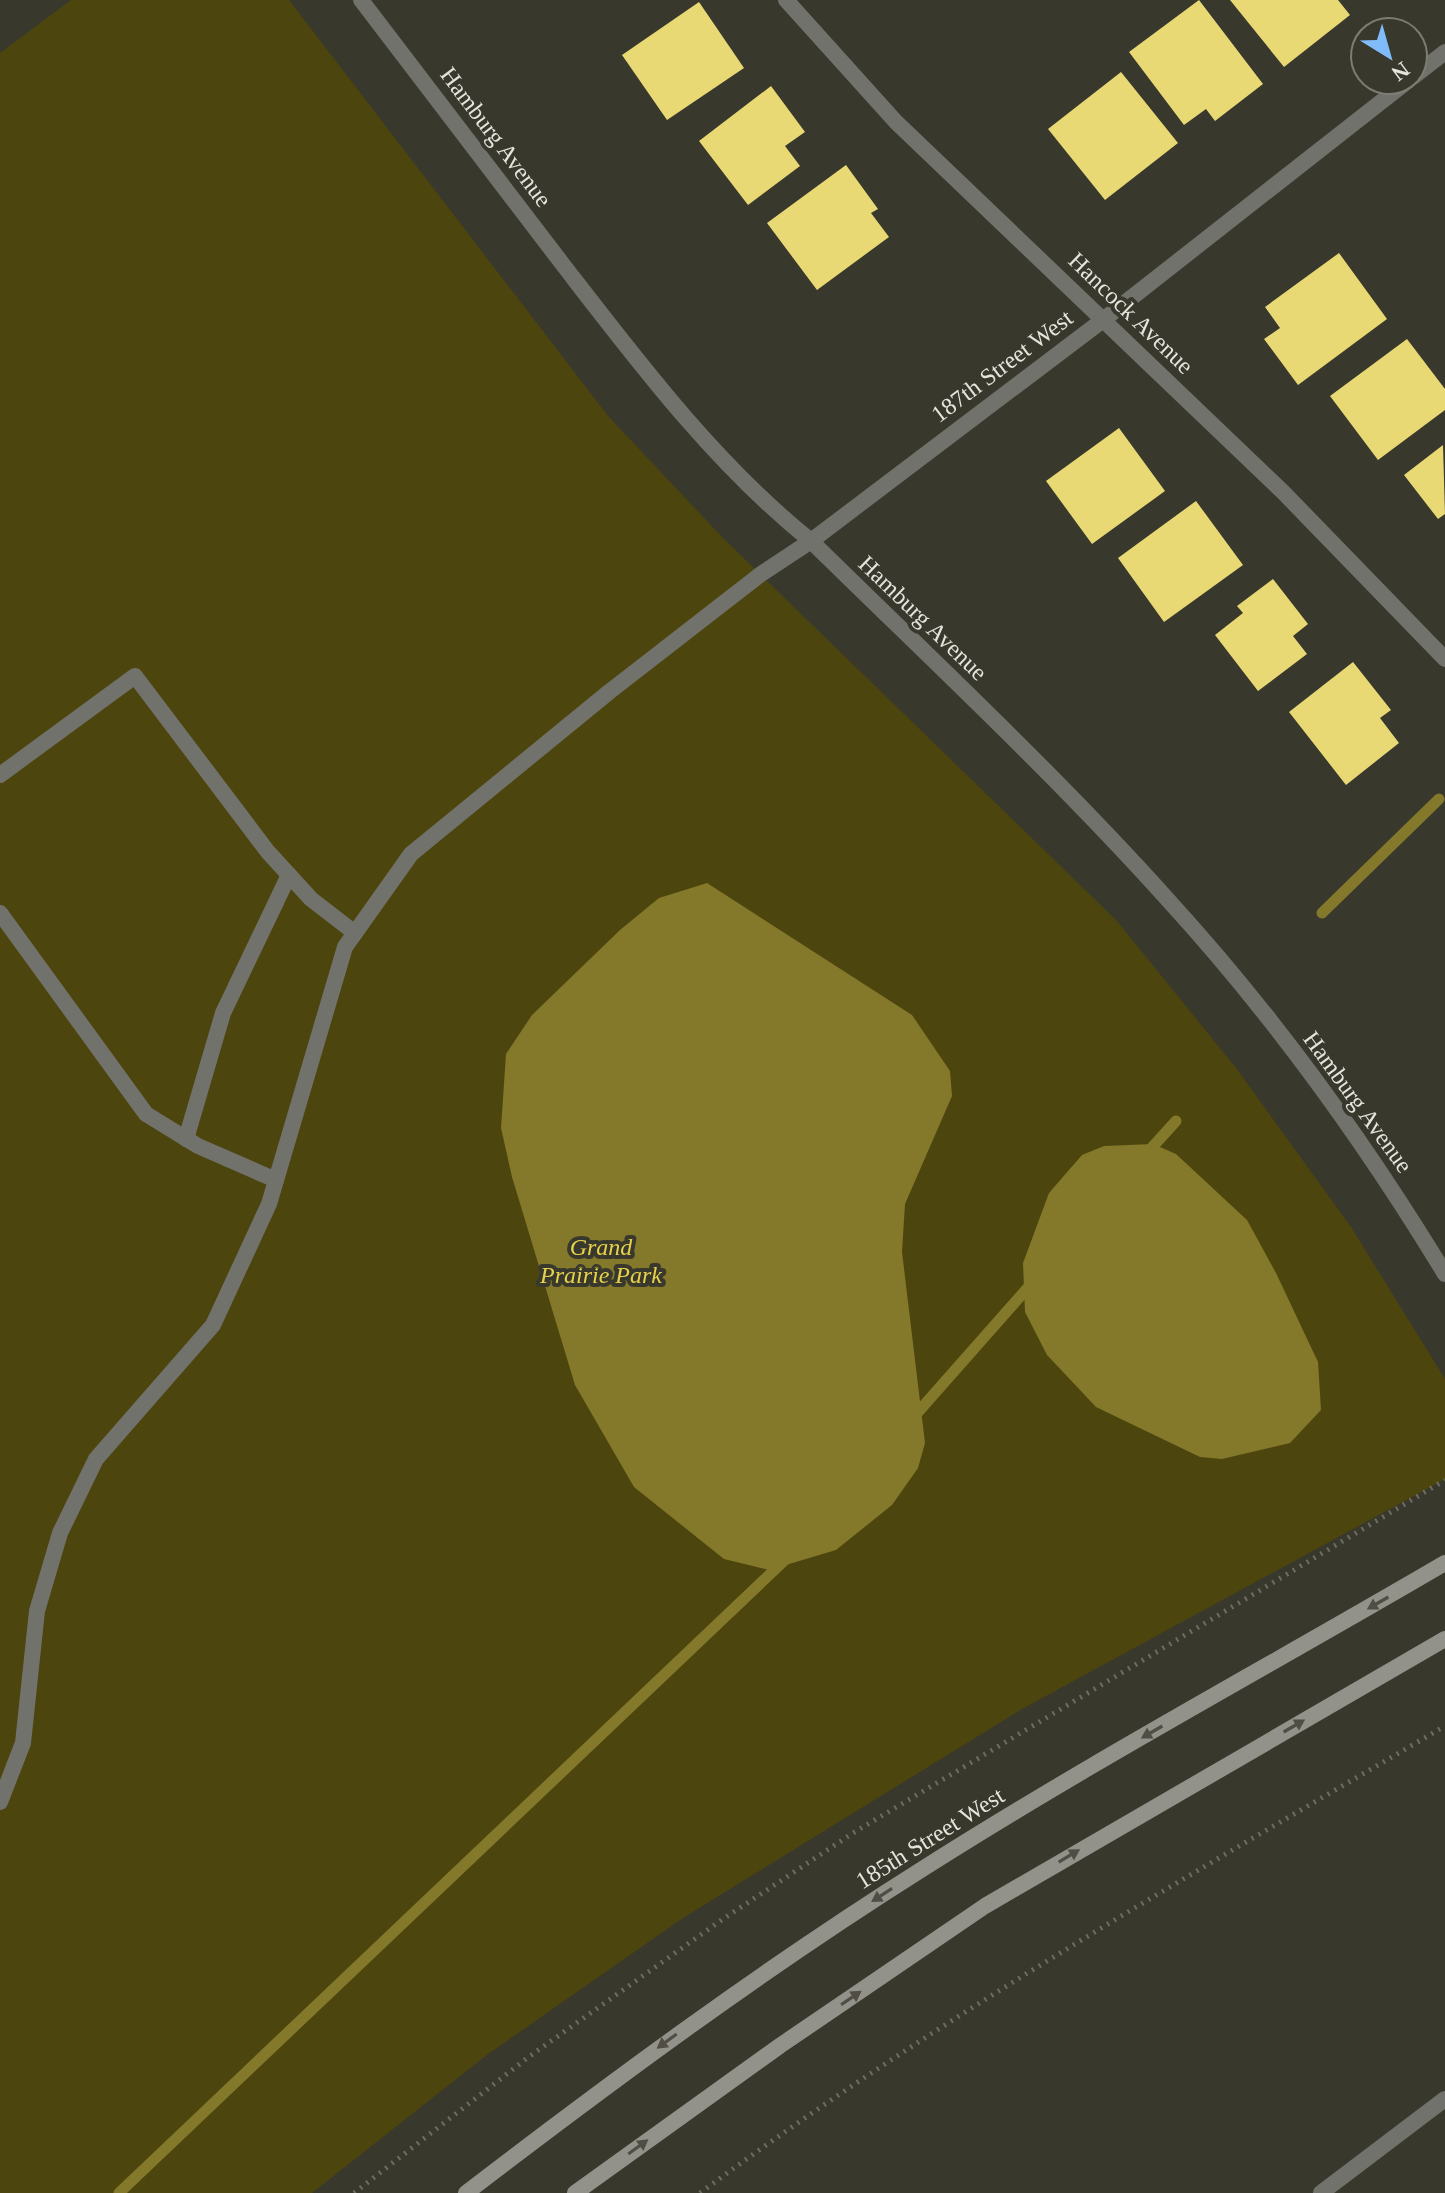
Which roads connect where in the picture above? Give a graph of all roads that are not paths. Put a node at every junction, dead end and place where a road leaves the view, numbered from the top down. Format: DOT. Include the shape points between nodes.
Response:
graph roads {
  1 [pos="361,0"];
  2 [pos="786,0"];
  3 [pos="1445,52"];
  4 [pos="1429,64"];
  5 [pos="1388,96"];
  6 [pos="1103,320"];
  7 [pos="811,541"];
  8 [pos="1445,659"];
  9 [pos="0,775"];
  10 [pos="289,875"];
  11 [pos="0,913"];
  12 [pos="355,933"];
  13 [pos="186,1139"];
  14 [pos="276,1180"];
  15 [pos="1445,1274"];
  16 [pos="1445,1563"];
  17 [pos="1445,1639"];
  18 [pos="0,1802"];
  19 [pos="1445,2099"];
  20 [pos="466,2193"];
  21 [pos="575,2193"];
  22 [pos="1321,2193"];
  1 -- 7 [label="street, Hamburg Avenue" via="663,392 762,498"];
  2 -- 6 [label="street, Hancock Avenue" via="896,122"];
  3 -- 4 [label="street, 187th Street West"];
  5 -- 6 [label="street, 187th Street West"];
  6 -- 7 [label="street, 187th Street West"];
  6 -- 8 [label="street, Hancock Avenue" via="1293,502"];
  7 -- 12 [label="street, 187th Street West" via="609,692 411,854"];
  7 -- 15 [label="street, Hamburg Avenue" via="1102,828 1181,914 1300,1060"];
  9 -- 10 [label="street" via="135,676"];
  10 -- 12 [label="street"];
  10 -- 13 [label="street" via="223,1013"];
  11 -- 13 [label="street" via="146,1114"];
  12 -- 14 [label="street, 187th Street West" via="345,947"];
  13 -- 14 [label="street"];
  14 -- 18 [label="street, 187th Street West" via="213,1325 96,1459 60,1533 37,1611 23,1743"];
  16 -- 20 [label="street, 185th Street West, one-way" via="913,1875 679,2032"];
  21 -- 17 [label="street, one-way" via="985,1906"];
  19 -- 22 [label="street"];
}
